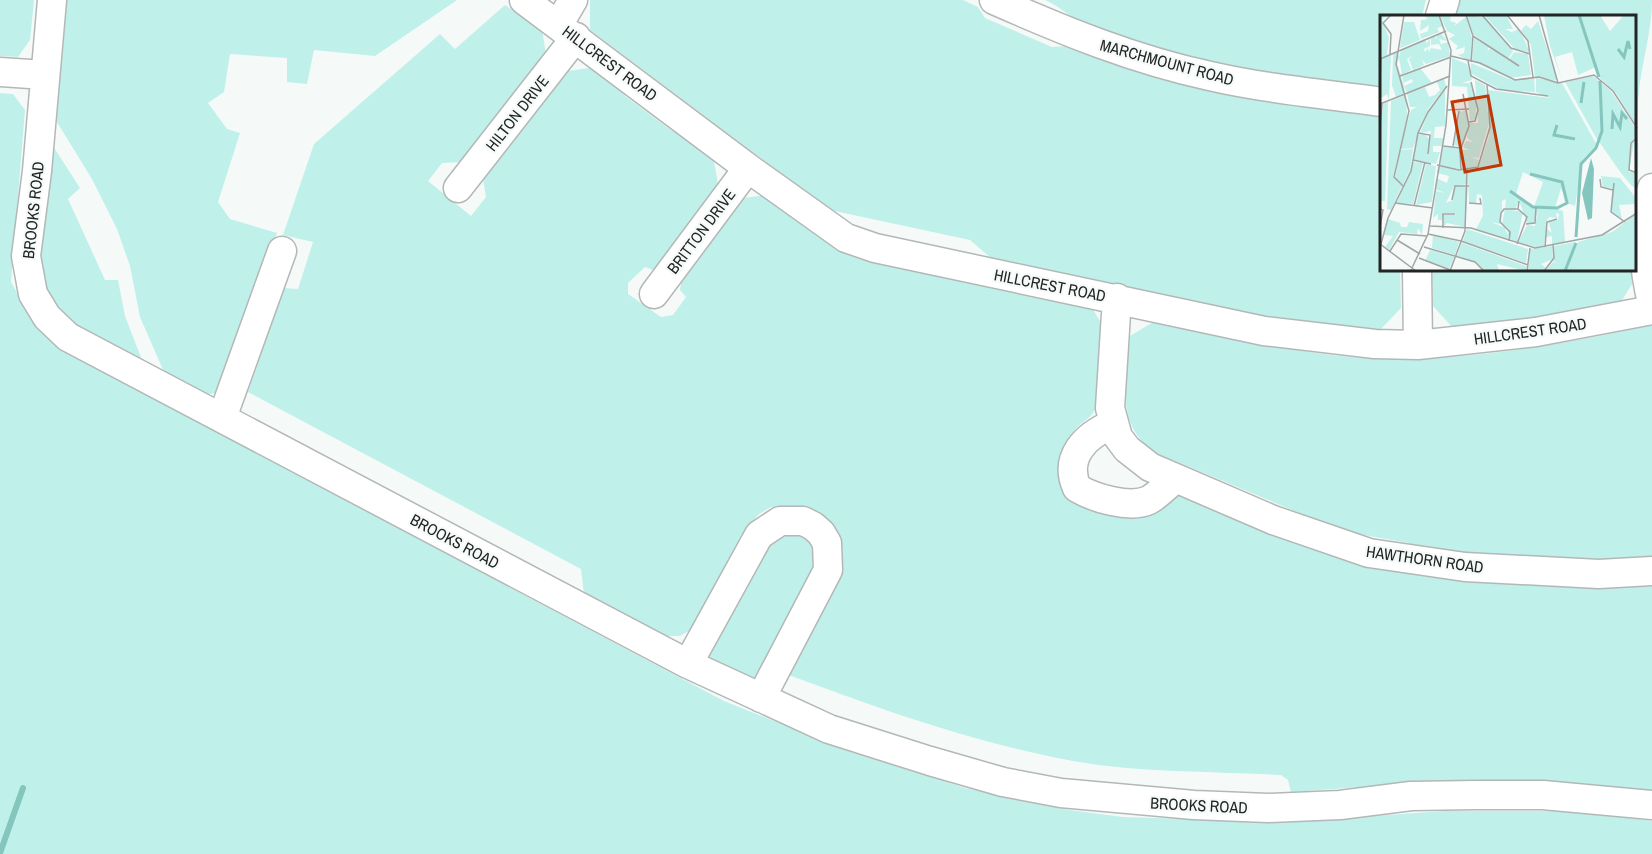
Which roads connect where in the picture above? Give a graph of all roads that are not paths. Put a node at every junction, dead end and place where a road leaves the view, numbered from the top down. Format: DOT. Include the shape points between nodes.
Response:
graph roads {
  1 [pos="52,0"];
  2 [pos="524,0"];
  3 [pos="573,0"];
  4 [pos="994,0"];
  5 [pos="1445,0"];
  6 [pos="1440,15"];
  7 [pos="567,31"];
  8 [pos="0,72"];
  9 [pos="45,75"];
  10 [pos="1380,102"];
  11 [pos="748,168"];
  12 [pos="458,188"];
  13 [pos="1652,188"];
  14 [pos="282,251"];
  15 [pos="1417,272"];
  16 [pos="654,294"];
  17 [pos="1118,298"];
  18 [pos="1652,303"];
  19 [pos="1652,310"];
  20 [pos="1418,345"];
  21 [pos="222,418"];
  22 [pos="1113,424"];
  23 [pos="1175,479"];
  24 [pos="1652,571"];
  25 [pos="688,664"];
  26 [pos="761,698"];
  27 [pos="1652,805"];
  1 -- 9 [label="street, BROOKS ROAD"];
  2 -- 7 [label="street, HILLCREST ROAD"];
  3 -- 7 [label="street, HILTON DRIVE"];
  4 -- 10 [label="street, MARCHMOUNT ROAD" via="1107,47 1172,67 1255,84"];
  5 -- 6 [label="street"];
  7 -- 11 [label="street, HILLCREST ROAD"];
  7 -- 12 [label="street, HILTON DRIVE"];
  8 -- 9 [label="street"];
  9 -- 21 [label="street, BROOKS ROAD" via="26,256 33,294 46,317 68,337"];
  11 -- 16 [label="street, BRITTON DRIVE"];
  11 -- 17 [label="street, HILLCREST ROAD" via="846,238 875,248"];
  13 -- 18 [label="street" via="1642,247"];
  14 -- 21 [label="street"];
  15 -- 20 [label="street"];
  17 -- 20 [label="street, HILLCREST ROAD" via="1264,331 1375,345"];
  17 -- 22 [label="street, HAWTHORN ROAD" via="1110,390"];
  19 -- 20 [label="street, HILLCREST ROAD" via="1536,332"];
  21 -- 25 [label="street, BROOKS ROAD"];
  22 -- 23 [label="street, HAWTHORN ROAD" via="1127,449 1150,467"];
  22 -- 23 [label="street" via="1094,432 1074,460 1072,478 1077,488 1135,503 1149,500"];
  23 -- 24 [label="street, HAWTHORN ROAD" via="1273,520 1369,553 1465,567 1599,574"];
  25 -- 26 [label="street, BROOKS ROAD"];
  25 -- 26 [label="street" via="759,535 780,521 802,521 813,526 827,543 828,570"];
  26 -- 27 [label="street, BROOKS ROAD" via="830,729 1003,782 1061,793 1268,808 1340,805 1411,796 1476,795 1543,795"];
}
